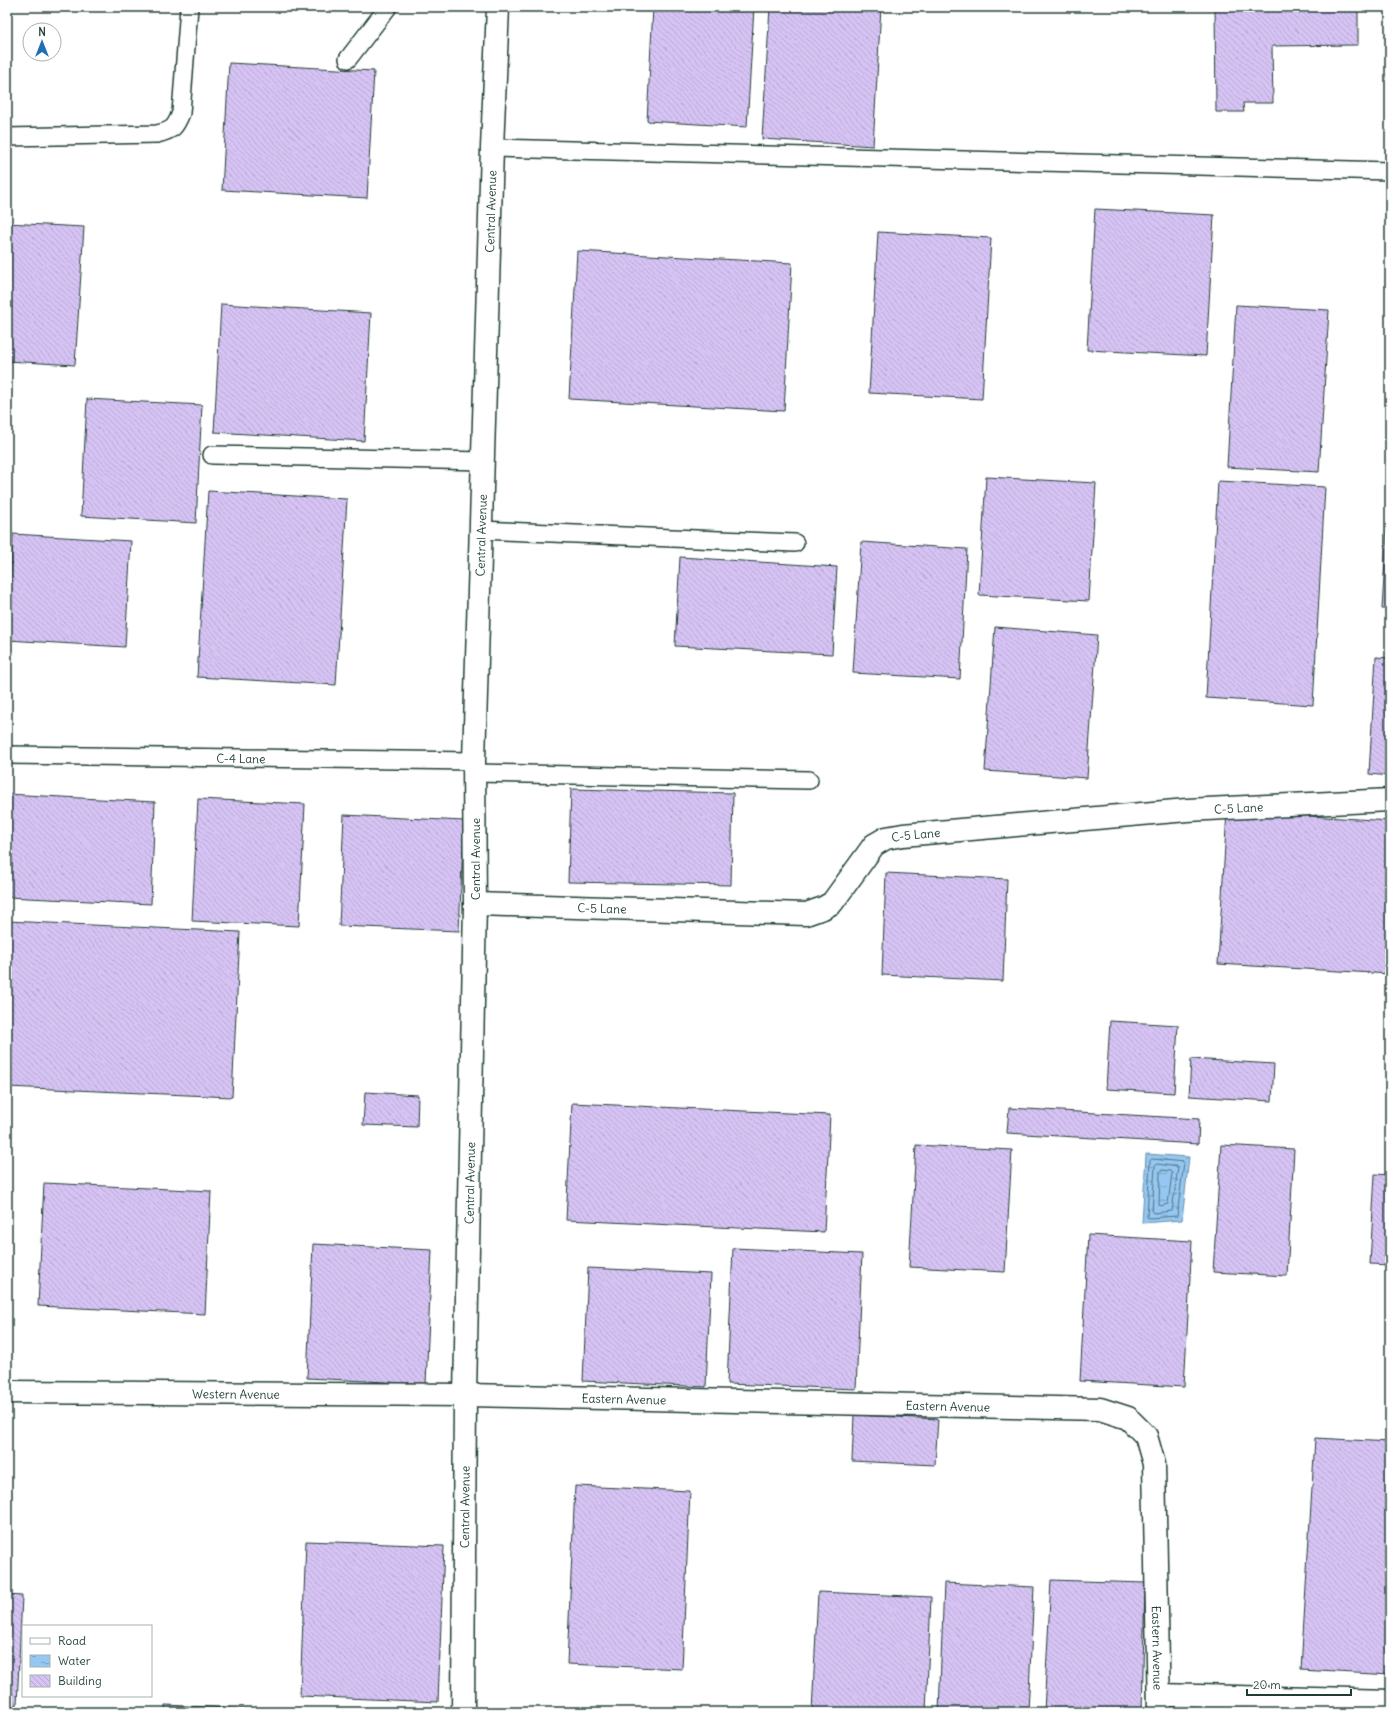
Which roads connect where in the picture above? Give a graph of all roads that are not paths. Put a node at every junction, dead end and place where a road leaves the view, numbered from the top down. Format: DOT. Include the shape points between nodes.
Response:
graph roads {
  1 [pos="189,7"];
  2 [pos="388,7"];
  3 [pos="498,7"];
  4 [pos="348,59"];
  5 [pos="7,136"];
  6 [pos="492,148"];
  7 [pos="1390,171"];
  8 [pos="212,455"];
  9 [pos="483,462"];
  10 [pos="481,530"];
  11 [pos="795,543"];
  12 [pos="7,755"];
  13 [pos="474,767"];
  14 [pos="809,780"];
  15 [pos="1390,800"];
  16 [pos="475,904"];
  17 [pos="7,1392"];
  18 [pos="464,1394"];
  19 [pos="1390,1701"];
  20 [pos="1159,1704"];
  21 [pos="463,1712"];
  1 -- 5 [label="lane" via="181,113 176,125 168,131 156,134"];
  2 -- 4 [label="lane"];
  3 -- 6 [label="street, Central Avenue"];
  6 -- 7 [label="lane"];
  6 -- 9 [label="street, Central Avenue"];
  8 -- 9 [label="lane"];
  9 -- 10 [label="street, Central Avenue"];
  10 -- 11 [label="lane"];
  10 -- 13 [label="street, Central Avenue"];
  12 -- 13 [label="lane, C-4 Lane"];
  13 -- 14 [label="lane, C-4 Lane"];
  13 -- 16 [label="street, Central Avenue"];
  15 -- 16 [label="street, C-5 Lane" via="1187,810 886,838 874,845 832,903 806,914"];
  16 -- 18 [label="street, Central Avenue"];
  17 -- 18 [label="street, Western Avenue"];
  18 -- 20 [label="street, Eastern Avenue" via="1100,1409 1128,1418 1146,1436 1154,1464"];
  18 -- 21 [label="street, Central Avenue"];
  19 -- 20 [label="street"];
}
